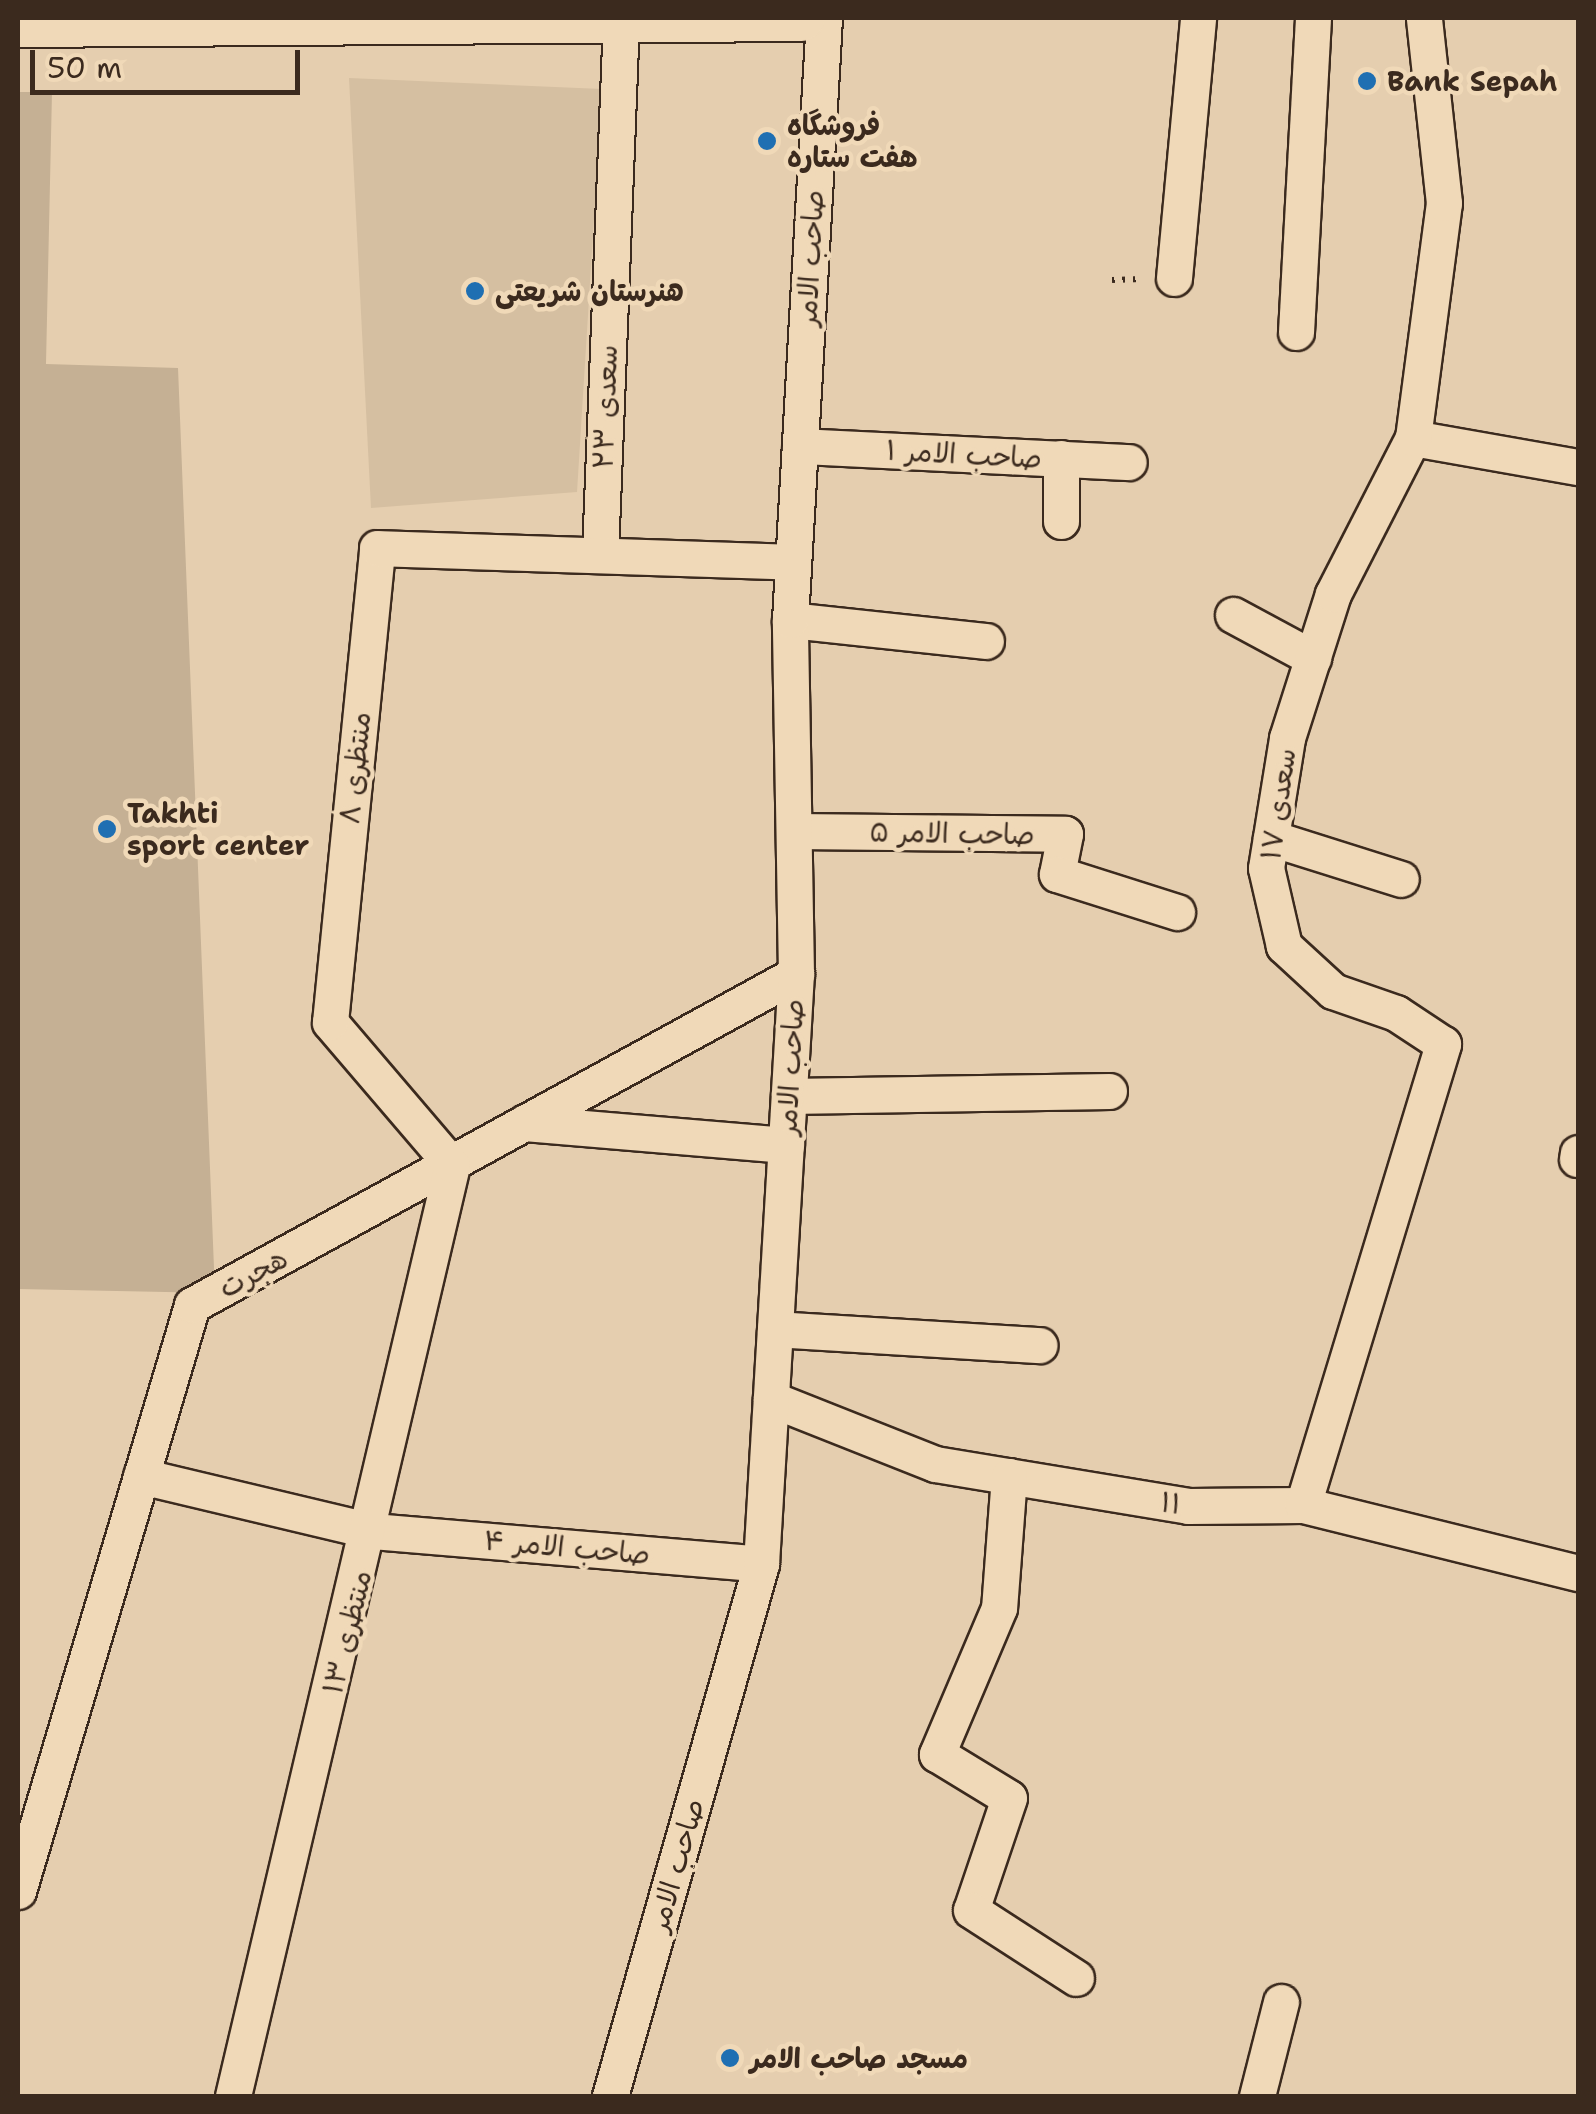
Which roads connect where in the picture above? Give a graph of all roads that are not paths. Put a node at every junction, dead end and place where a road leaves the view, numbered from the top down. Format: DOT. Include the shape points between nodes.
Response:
graph roads {
  1 [pos="800,18"];
  2 [pos="824,18"];
  3 [pos="1198,18"];
  4 [pos="1313,18"];
  5 [pos="1424,18"];
  6 [pos="567,19"];
  7 [pos="621,19"];
  8 [pos="18,24"];
  9 [pos="1174,278"];
  10 [pos="1296,332"];
  11 [pos="1413,438"];
  12 [pos="800,446"];
  13 [pos="1061,458"];
  14 [pos="1129,462"];
  15 [pos="1578,468"];
  16 [pos="1061,520"];
  17 [pos="600,554"];
  18 [pos="794,562"];
  19 [pos="1233,615"];
  20 [pos="790,620"];
  21 [pos="986,641"];
  22 [pos="1312,658"];
  23 [pos="794,831"];
  24 [pos="1271,838"];
  25 [pos="1401,879"];
  26 [pos="1178,912"];
  27 [pos="796,974"];
  28 [pos="1109,1092"];
  29 [pos="789,1096"];
  30 [pos="524,1123"];
  31 [pos="786,1146"];
  32 [pos="452,1165"];
  33 [pos="775,1329"];
  34 [pos="1040,1345"];
  35 [pos="770,1399"];
  36 [pos="141,1476"];
  37 [pos="1009,1476"];
  38 [pos="1302,1505"];
  39 [pos="372,1531"];
  40 [pos="762,1564"];
  41 [pos="1578,1573"];
  42 [pos="18,1890"];
  43 [pos="1076,1978"];
  44 [pos="1282,2002"];
  45 [pos="233,2096"];
  46 [pos="610,2096"];
  47 [pos="1257,2096"];
  1 -- 7 [label="main road"];
  2 -- 12 [label="street, صاحب الامر"];
  3 -- 9 [label="street"];
  4 -- 10 [label="street"];
  5 -- 11 [label="street, سعدی ۱۷" via="1444,203"];
  6 -- 7 [label="main road"];
  6 -- 8 [label="main road"];
  7 -- 17 [label="street, سعدی ۲۳"];
  11 -- 15 [label="street"];
  11 -- 22 [label="street, سعدی ۱۷" via="1334,594"];
  12 -- 13 [label="street, صاحب الامر ۱"];
  12 -- 18 [label="street, صاحب الامر"];
  13 -- 14 [label="street, صاحب الامر ۱"];
  13 -- 16 [label="street"];
  17 -- 18 [label="street"];
  17 -- 32 [label="street, منتظری ۸" via="377,548 330,1022"];
  18 -- 20 [label="street, صاحب الامر"];
  19 -- 22 [label="street"];
  20 -- 21 [label="street"];
  20 -- 23 [label="street, صاحب الامر"];
  22 -- 24 [label="street, سعدی ۱۷" via="1287,738"];
  23 -- 26 [label="street, صاحب الامر ۵" via="1064,834 1057,874"];
  23 -- 27 [label="street, صاحب الامر"];
  24 -- 25 [label="street"];
  24 -- 38 [label="street, سعدی ۱۷" via="1266,868 1284,946 1334,991 1396,1013 1443,1044"];
  27 -- 29 [label="street, صاحب الامر"];
  27 -- 30 [label="street, هجرت"];
  28 -- 29 [label="street"];
  29 -- 31 [label="street, صاحب الامر"];
  30 -- 31 [label="street"];
  30 -- 32 [label="street, هجرت"];
  31 -- 33 [label="street, صاحب الامر"];
  32 -- 36 [label="street, هجرت" via="192,1305"];
  32 -- 39 [label="street, منتظری ۱۳"];
  33 -- 34 [label="street"];
  33 -- 35 [label="street, صاحب الامر"];
  35 -- 37 [label="street, ۱۱" via="935,1464"];
  35 -- 40 [label="street, صاحب الامر"];
  36 -- 39 [label="street, صاحب الامر ۴"];
  36 -- 42 [label="street, هجرت"];
  37 -- 38 [label="street, ۱۱" via="1188,1506"];
  37 -- 43 [label="street" via="999,1608 937,1754 1009,1798 971,1910"];
  38 -- 41 [label="street, ۱۱"];
  39 -- 40 [label="street, صاحب الامر ۴"];
  39 -- 45 [label="street, منتظری ۱۳"];
  40 -- 46 [label="street, صاحب الامر"];
  44 -- 47 [label="street"];
}
